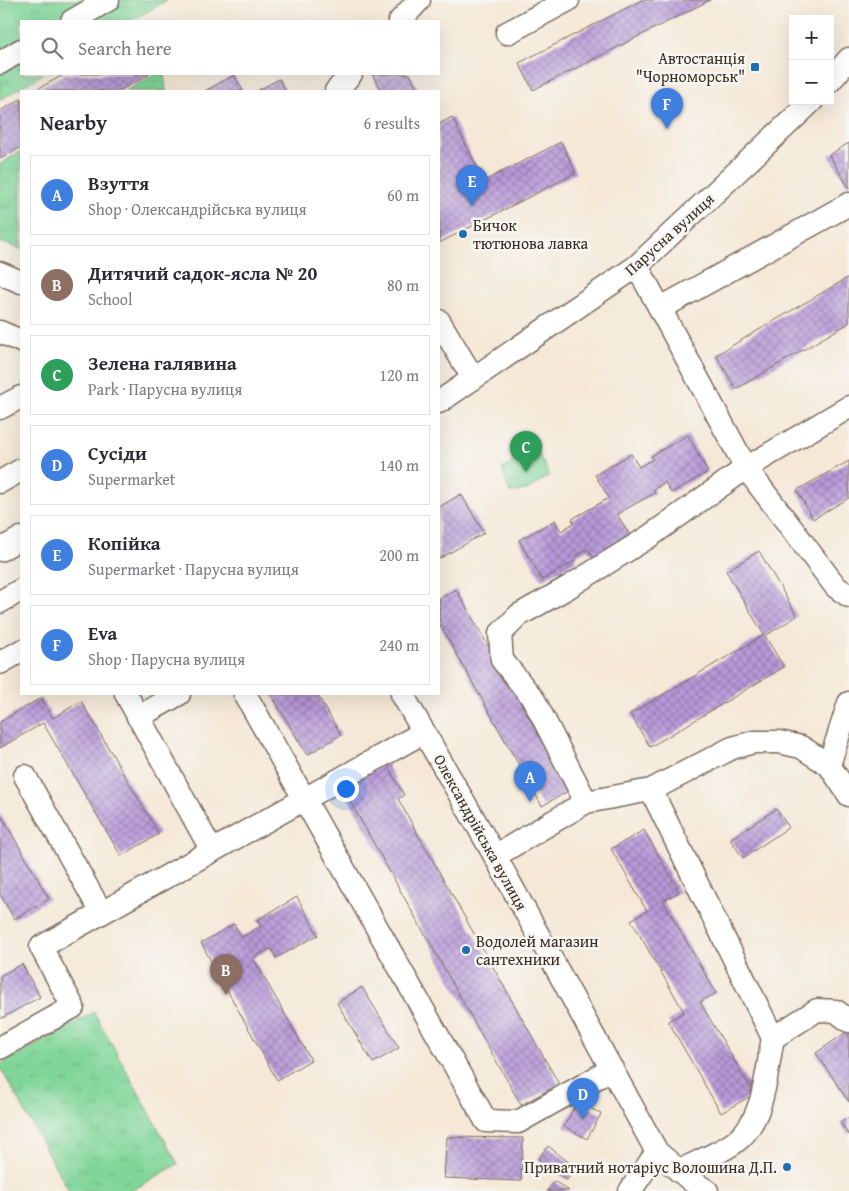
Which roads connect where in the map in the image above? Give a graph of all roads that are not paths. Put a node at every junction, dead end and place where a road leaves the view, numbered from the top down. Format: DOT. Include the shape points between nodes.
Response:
graph roads {
  1 [pos="108,0"];
  2 [pos="420,0"];
  3 [pos="568,0"];
  4 [pos="74,20"];
  5 [pos="401,20"];
  6 [pos="507,33"];
  7 [pos="20,51"];
  8 [pos="849,59"];
  9 [pos="0,63"];
  10 [pos="350,75"];
  11 [pos="834,77"];
  12 [pos="337,90"];
  13 [pos="808,105"];
  14 [pos="849,204"];
  15 [pos="637,266"];
  16 [pos="0,273"];
  17 [pos="20,282"];
  18 [pos="661,308"];
  19 [pos="440,323"];
  20 [pos="0,332"];
  21 [pos="20,340"];
  22 [pos="473,378"];
  23 [pos="20,398"];
  24 [pos="440,401"];
  25 [pos="849,407"];
  26 [pos="0,408"];
  27 [pos="746,468"];
  28 [pos="20,471"];
  29 [pos="0,482"];
  30 [pos="20,539"];
  31 [pos="0,550"];
  32 [pos="20,591"];
  33 [pos="849,596"];
  34 [pos="0,602"];
  35 [pos="20,652"];
  36 [pos="0,663"];
  37 [pos="127,695"];
  38 [pos="177,695"];
  39 [pos="246,695"];
  40 [pos="403,695"];
  41 [pos="849,703"];
  42 [pos="138,717"];
  43 [pos="424,732"];
  44 [pos="829,765"];
  45 [pos="25,776"];
  46 [pos="651,790"];
  47 [pos="849,795"];
  48 [pos="304,799"];
  49 [pos="586,802"];
  50 [pos="212,851"];
  51 [pos="495,856"];
  52 [pos="101,912"];
  53 [pos="849,1021"];
  54 [pos="773,1038"];
  55 [pos="0,1048"];
  56 [pos="612,1069"];
  57 [pos="657,1152"];
  58 [pos="693,1185"];
  59 [pos="630,1191"];
  1 -- 4 [label="street"];
  2 -- 5 [label="street"];
  3 -- 6 [label="street"];
  7 -- 9 [label="street"];
  8 -- 11 [label="street"];
  10 -- 12 [label="street"];
  13 -- 15 [label="street, Парусна вулиця"];
  14 -- 18 [label="street"];
  15 -- 18 [label="street"];
  15 -- 22 [label="street, Парусна вулиця"];
  16 -- 17 [label="street"];
  18 -- 27 [label="street"];
  19 -- 22 [label="street"];
  20 -- 21 [label="street"];
  22 -- 24 [label="street, Парусна вулиця"];
  23 -- 26 [label="street"];
  25 -- 27 [label="street"];
  27 -- 33 [label="street" via="836,587"];
  27 -- 49 [label="street" via="639,543 519,615 500,634 502,660 534,700"];
  28 -- 29 [label="street"];
  30 -- 31 [label="street"];
  32 -- 34 [label="street"];
  35 -- 36 [label="street"];
  37 -- 42 [label="street"];
  38 -- 42 [label="street"];
  39 -- 48 [label="street"];
  40 -- 43 [label="street, Олександрійська вулиця"];
  41 -- 44 [label="street"];
  42 -- 50 [label="street"];
  43 -- 48 [label="street"];
  43 -- 51 [label="street, Олександрійська вулиця"];
  44 -- 46 [label="street" via="801,747 778,742 754,742 732,748"];
  44 -- 47 [label="street"];
  45 -- 52 [label="street"];
  46 -- 49 [label="street"];
  46 -- 54 [label="street"];
  48 -- 50 [label="street"];
  48 -- 56 [label="street" via="486,1121 518,1122"];
  49 -- 51 [label="street"];
  50 -- 52 [label="street"];
  51 -- 56 [label="street, Олександрійська вулиця"];
  52 -- 55 [label="street" via="40,947 74,1007"];
  53 -- 54 [label="street" via="836,1011 818,1010"];
  54 -- 58 [label="street" via="760,1106 745,1132"];
  56 -- 57 [label="street, Олександрійська вулиця"];
  57 -- 58 [label="street, Олександрійська вулиця"];
  57 -- 59 [label="street"];
}
